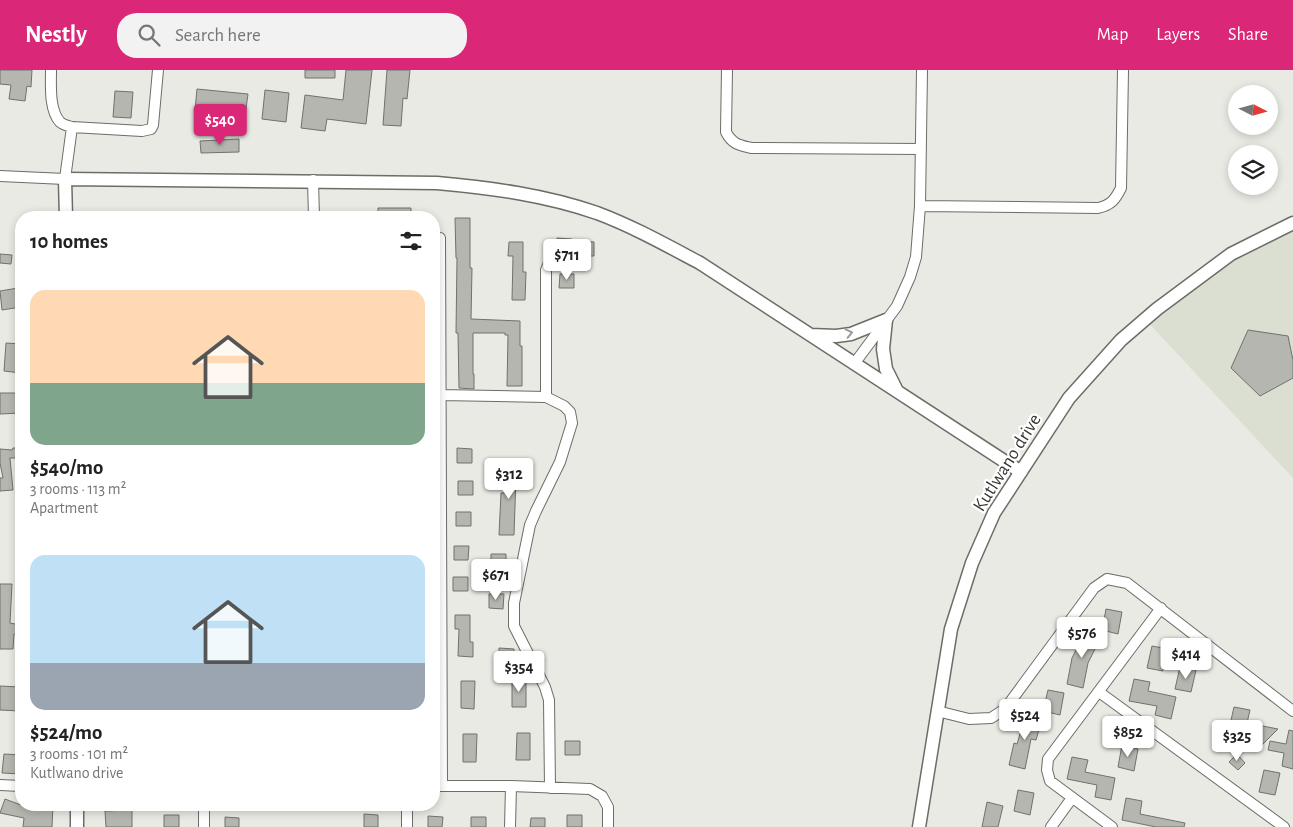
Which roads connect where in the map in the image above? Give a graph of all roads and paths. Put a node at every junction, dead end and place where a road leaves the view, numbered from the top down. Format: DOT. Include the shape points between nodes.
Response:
graph roads {
  1 [pos="51,70"];
  2 [pos="158,70"];
  3 [pos="727,70"];
  4 [pos="922,70"];
  5 [pos="1123,70"];
  6 [pos="72,127"];
  7 [pos="921,149"];
  8 [pos="0,176"];
  9 [pos="65,179"];
  10 [pos="313,180"];
  11 [pos="920,206"];
  12 [pos="66,211"];
  13 [pos="314,211"];
  14 [pos="1293,223"];
  15 [pos="440,238"];
  16 [pos="574,263"];
  17 [pos="886,320"];
  18 [pos="809,334"];
  19 [pos="854,364"];
  20 [pos="896,391"];
  21 [pos="441,395"];
  22 [pos="546,397"];
  23 [pos="1021,472"];
  24 [pos="440,525"];
  25 [pos="1161,608"];
  26 [pos="1099,692"];
  27 [pos="936,711"];
  28 [pos="1293,711"];
  29 [pos="0,785"];
  30 [pos="15,786"];
  31 [pos="440,786"];
  32 [pos="511,786"];
  33 [pos="550,788"];
  34 [pos="1072,798"];
  35 [pos="77,811"];
  36 [pos="204,811"];
  37 [pos="407,811"];
  38 [pos="77,827"];
  39 [pos="204,827"];
  40 [pos="407,827"];
  41 [pos="510,827"];
  42 [pos="608,827"];
  43 [pos="918,827"];
  44 [pos="1051,827"];
  45 [pos="1112,827"];
  46 [pos="1284,827"];
  1 -- 6 [label="street" via="57,116 63,124"];
  2 -- 6 [label="street" via="151,129"];
  3 -- 7 [label="street" via="726,132 737,145 751,148"];
  4 -- 7 [label="street"];
  5 -- 11 [label="street" via="1121,188 1115,200 1107,206"];
  6 -- 9 [label="street"];
  7 -- 11 [label="street"];
  8 -- 9 [label="street"];
  9 -- 10 [label="street"];
  9 -- 12 [label="street"];
  10 -- 13 [label="street"];
  10 -- 18 [label="street" via="437,182 544,197 598,214 700,262"];
  11 -- 17 [label="street" via="916,257 897,306"];
  14 -- 23 [label="street, Kutlwano drive" via="1232,254 1121,340 1069,398"];
  15 -- 21 [label="street"];
  16 -- 22 [label="street" via="549,263 546,270"];
  18 -- 17 [label="street, one-way" via="851,334"];
  17 -- 19 [label="street"];
  17 -- 20 [label="street" via="884,362"];
  18 -- 19 [label="street"];
  19 -- 20 [label="street"];
  20 -- 23 [label="street"];
  21 -- 22 [label="street"];
  21 -- 24 [label="street"];
  22 -- 33 [label="street" via="570,412 572,423 560,462 530,525 514,604 514,626 549,700"];
  23 -- 27 [label="street, Kutlwano drive" via="994,513 972,562 951,629"];
  25 -- 26 [label="street"];
  25 -- 27 [label="street" via="1127,583 1107,579 1094,588 1005,710 991,718 970,719"];
  25 -- 28 [label="street"];
  26 -- 34 [label="street" via="1048,759 1050,781"];
  26 -- 46 [label="street"];
  27 -- 43 [label="street, Kutlwano drive"];
  29 -- 30 [label="street"];
  31 -- 32 [label="street"];
  32 -- 33 [label="street"];
  32 -- 41 [label="street"];
  33 -- 42 [label="street" via="590,789 602,796 608,807"];
  34 -- 44 [label="street"];
  34 -- 45 [label="street"];
  35 -- 38 [label="street"];
  36 -- 39 [label="street"];
  37 -- 40 [label="street"];
}
